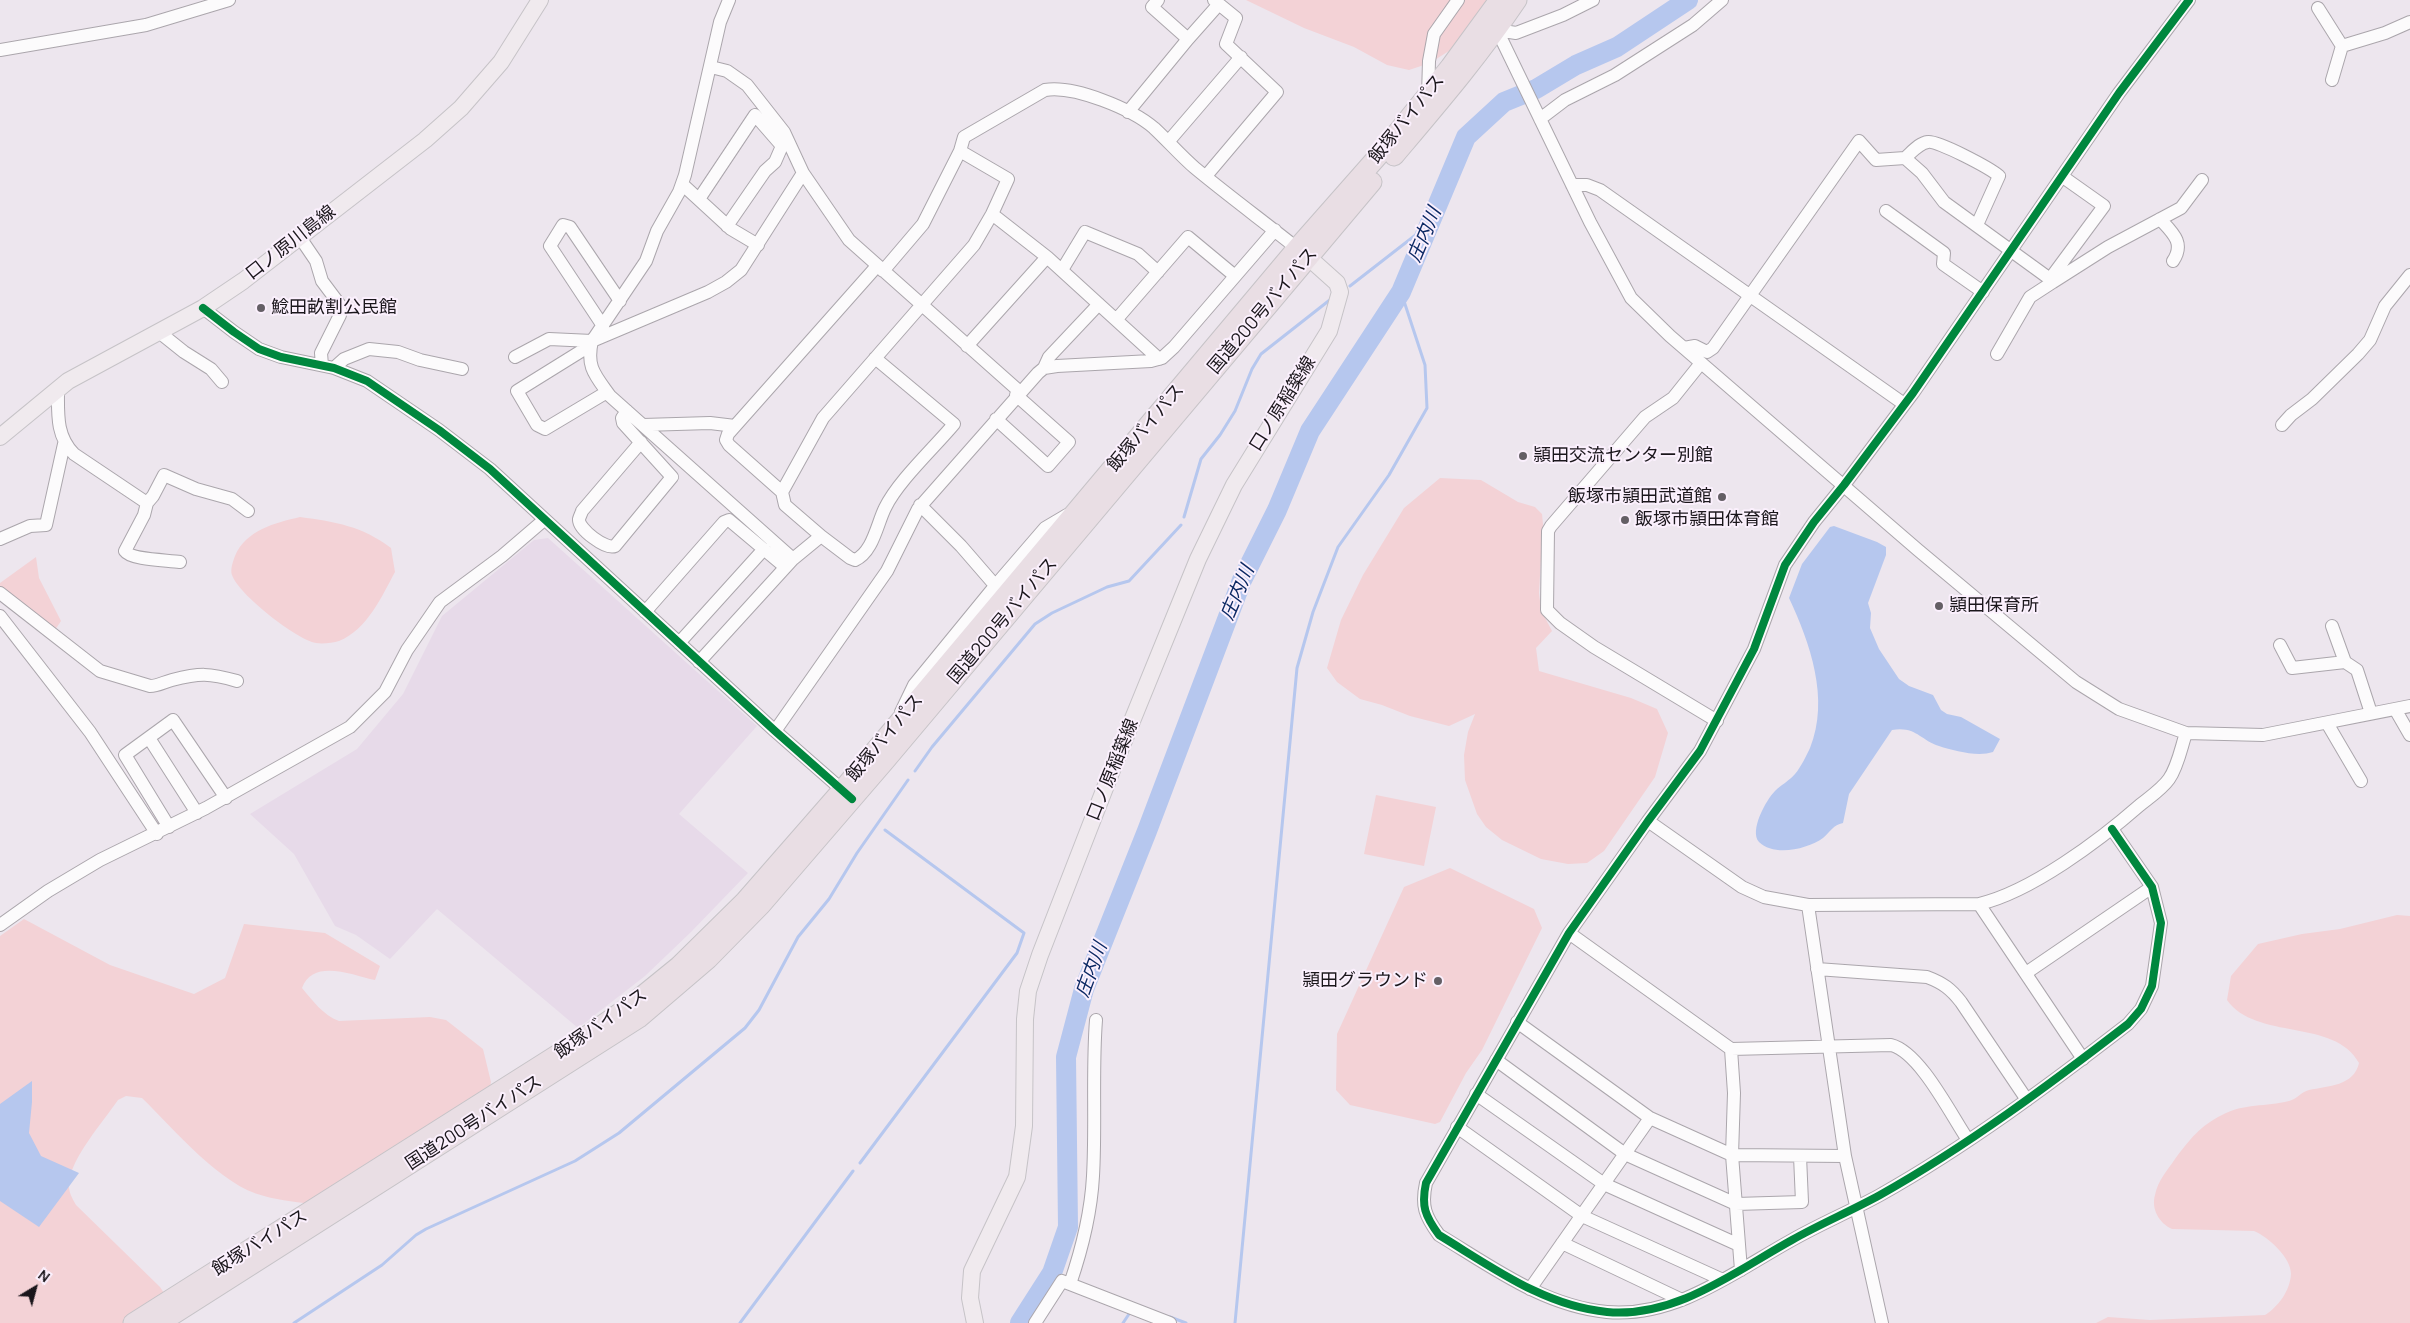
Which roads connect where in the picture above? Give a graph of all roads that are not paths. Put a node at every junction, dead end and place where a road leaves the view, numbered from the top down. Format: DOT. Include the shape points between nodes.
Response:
graph roads {
  1 [pos="229,0"];
  2 [pos="540,0"];
  3 [pos="729,0"];
  4 [pos="1158,0"];
  5 [pos="1458,0"];
  6 [pos="1500,0"];
  7 [pos="1518,0"];
  8 [pos="1593,0"];
  9 [pos="1722,0"];
  10 [pos="2189,0"];
  11 [pos="1217,2"];
  12 [pos="2318,8"];
  13 [pos="2410,22"];
  14 [pos="1491,26"];
  15 [pos="1188,39"];
  16 [pos="2342,46"];
  17 [pos="0,50"];
  18 [pos="1241,58"];
  19 [pos="711,67"];
  20 [pos="2332,80"];
  21 [pos="1428,95"];
  22 [pos="759,110"];
  23 [pos="1128,112"];
  24 [pos="1539,117"];
  25 [pos="1168,142"];
  26 [pos="960,151"];
  27 [pos="1905,158"];
  28 [pos="803,173"];
  29 [pos="1206,176"];
  30 [pos="2063,177"];
  31 [pos="2202,180"];
  32 [pos="682,184"];
  33 [pos="1572,185"];
  34 [pos="699,199"];
  35 [pos="1886,211"];
  36 [pos="992,214"];
  37 [pos="2160,219"];
  38 [pos="1977,225"];
  39 [pos="727,226"];
  40 [pos="1275,230"];
  41 [pos="299,236"];
  42 [pos="758,245"];
  43 [pos="2013,250"];
  44 [pos="1303,253"];
  45 [pos="1047,257"];
  46 [pos="2173,261"];
  47 [pos="880,269"];
  48 [pos="1062,270"];
  49 [pos="1158,272"];
  50 [pos="2410,275"];
  51 [pos="1235,276"];
  52 [pos="2052,281"];
  53 [pos="1983,292"];
  54 [pos="1749,295"];
  55 [pos="620,301"];
  56 [pos="1099,304"];
  57 [pos="921,306"];
  58 [pos="203,308"];
  59 [pos="1116,320"];
  60 [pos="603,326"];
  61 [pos="159,332"];
  62 [pos="592,343"];
  63 [pos="967,346"];
  64 [pos="1684,348"];
  65 [pos="1998,354"];
  66 [pos="515,357"];
  67 [pos="875,358"];
  68 [pos="1159,359"];
  69 [pos="1701,363"];
  70 [pos="328,366"];
  71 [pos="1044,368"];
  72 [pos="462,369"];
  73 [pos="222,382"];
  74 [pos="58,390"];
  75 [pos="607,392"];
  76 [pos="1018,393"];
  77 [pos="1904,404"];
  78 [pos="628,411"];
  79 [pos="996,419"];
  80 [pos="643,425"];
  81 [pos="736,426"];
  82 [pos="2282,426"];
  83 [pos="0,437"];
  84 [pos="641,442"];
  85 [pos="64,444"];
  86 [pos="1844,485"];
  87 [pos="782,492"];
  88 [pos="147,503"];
  89 [pos="920,506"];
  90 [pos="248,512"];
  91 [pos="544,520"];
  92 [pos="821,536"];
  93 [pos="0,539"];
  94 [pos="764,549"];
  95 [pos="180,562"];
  96 [pos="789,563"];
  97 [pos="1000,591"];
  98 [pos="0,593"];
  99 [pos="645,612"];
  100 [pos="0,616"];
  101 [pos="2332,626"];
  102 [pos="678,643"];
  103 [pos="2280,645"];
  104 [pos="699,662"];
  105 [pos="2344,662"];
  106 [pos="237,681"];
  107 [pos="2410,706"];
  108 [pos="2395,709"];
  109 [pos="2371,713"];
  110 [pos="1717,721"];
  111 [pos="2327,723"];
  112 [pos="775,731"];
  113 [pos="2186,733"];
  114 [pos="2410,735"];
  115 [pos="149,738"];
  116 [pos="2361,781"];
  117 [pos="847,794"];
  118 [pos="226,798"];
  119 [pos="196,813"];
  120 [pos="1648,821"];
  121 [pos="169,828"];
  122 [pos="2112,829"];
  123 [pos="157,834"];
  124 [pos="2152,887"];
  125 [pos="1979,904"];
  126 [pos="1808,905"];
  127 [pos="0,925"];
  128 [pos="1569,933"];
  129 [pos="1817,969"];
  130 [pos="2026,973"];
  131 [pos="1096,1020"];
  132 [pos="1517,1022"];
  133 [pos="1830,1047"];
  134 [pos="1731,1049"];
  135 [pos="2083,1059"];
  136 [pos="1496,1060"];
  137 [pos="1476,1094"];
  138 [pos="2027,1100"];
  139 [pos="1650,1118"];
  140 [pos="1457,1127"];
  141 [pos="1968,1140"];
  142 [pos="1625,1154"];
  143 [pos="1732,1155"];
  144 [pos="1800,1156"];
  145 [pos="1845,1156"];
  146 [pos="1604,1184"];
  147 [pos="1736,1204"];
  148 [pos="1855,1207"];
  149 [pos="1582,1216"];
  150 [pos="1562,1243"];
  151 [pos="1739,1245"];
  152 [pos="1741,1270"];
  153 [pos="1723,1280"];
  154 [pos="1070,1284"];
  155 [pos="1530,1289"];
  156 [pos="1682,1300"];
  157 [pos="973,1318"];
  158 [pos="133,1323"];
  159 [pos="160,1323"];
  160 [pos="1035,1323"];
  161 [pos="1170,1323"];
  162 [pos="1882,1323"];
  1 -- 17 [label="street" via="146,24"];
  2 -- 41 [label="main road, 口ノ原川島線" via="501,62 462,108"];
  3 -- 19 [label="street" via="720,22"];
  4 -- 15 [label="street" via="1152,7"];
  5 -- 21 [label="street" via="1434,34"];
  6 -- 14 [label="highway, 飯塚バイパス"];
  7 -- 14 [label="highway, 国道200号バイパス"];
  8 -- 14 [label="street" via="1516,33"];
  9 -- 24 [label="street" via="1692,25 1615,75"];
  10 -- 30 [label="street" via="2119,93"];
  11 -- 15 [label="street"];
  11 -- 18 [label="street" via="1236,18 1226,44"];
  12 -- 16 [label="street"];
  13 -- 16 [label="street"];
  14 -- 21 [label="highway, 飯塚バイパス"];
  14 -- 24 [label="street"];
  14 -- 44 [label="highway, 国道200号バイパス" via="1446,94"];
  15 -- 23 [label="street"];
  16 -- 20 [label="street"];
  18 -- 25 [label="street"];
  18 -- 29 [label="street" via="1278,92"];
  19 -- 22 [label="street" via="727,70 747,85"];
  19 -- 32 [label="street"];
  21 -- 44 [label="highway, 飯塚バイパス"];
  22 -- 28 [label="street" via="784,132"];
  22 -- 34 [label="street"];
  22 -- 39 [label="street" via="782,146 775,162 765,171"];
  23 -- 25 [label="street" via="1138,116"];
  23 -- 26 [label="street" via="1077,91 1045,90 964,137"];
  24 -- 33 [label="street"];
  25 -- 29 [label="street"];
  26 -- 36 [label="street" via="1008,179"];
  26 -- 47 [label="street" via="923,224"];
  27 -- 38 [label="street" via="1944,202"];
  27 -- 38 [label="street" via="1919,145 1936,142 1999,176"];
  27 -- 54 [label="street" via="1876,160 1858,141"];
  28 -- 42 [label="street"];
  28 -- 47 [label="street" via="850,240"];
  29 -- 40 [label="street"];
  30 -- 43 [label="street"];
  30 -- 52 [label="street" via="2104,206"];
  31 -- 37 [label="street" via="2181,208"];
  32 -- 34 [label="street"];
  32 -- 55 [label="street" via="657,231 646,261"];
  33 -- 54 [label="street" via="1587,185 1600,190"];
  33 -- 64 [label="street" via="1632,298"];
  34 -- 39 [label="street"];
  35 -- 53 [label="street" via="1944,252 1943,264"];
  36 -- 45 [label="street"];
  36 -- 57 [label="street" via="974,245"];
  37 -- 46 [label="street" via="2179,244 2179,252"];
  37 -- 52 [label="street"];
  38 -- 43 [label="street"];
  39 -- 42 [label="street"];
  40 -- 44 [label="street"];
  40 -- 51 [label="street"];
  41 -- 58 [label="main road, 口ノ原川島線"];
  41 -- 70 [label="street" via="316,261 322,281 340,305 340,315 321,353"];
  42 -- 62 [label="street" via="741,270 726,282"];
  43 -- 52 [label="street"];
  43 -- 53 [label="street"];
  44 -- 97 [label="highway, 飯塚バイパス" via="1079,507"];
  44 -- 117 [label="highway, 国道200号バイパス"];
  44 -- 157 [label="main road, 口ノ原稲築線" via="1337,283 1340,292 1330,330 1234,485 1198,559 1040,955 1028,991 1025,1019 1024,1126 1017,1177 972,1270"];
  45 -- 48 [label="street"];
  45 -- 63 [label="street"];
  47 -- 57 [label="street"];
  47 -- 81 [label="street"];
  48 -- 49 [label="street" via="1085,232 1138,254"];
  48 -- 56 [label="street"];
  49 -- 51 [label="street" via="1188,237"];
  49 -- 59 [label="street"];
  50 -- 82 [label="street" via="2386,306 2370,340"];
  51 -- 68 [label="street" via="1168,353"];
  52 -- 65 [label="street" via="2030,297"];
  53 -- 77 [label="street"];
  54 -- 64 [label="street" via="1712,348 1707,352 1695,346"];
  54 -- 77 [label="street"];
  55 -- 60 [label="street"];
  55 -- 60 [label="street" via="570,228 563,226 550,246"];
  56 -- 59 [label="street"];
  56 -- 71 [label="street" via="1049,357"];
  57 -- 63 [label="street"];
  57 -- 67 [label="street"];
  58 -- 61 [label="main road, 口ノ原川島線"];
  58 -- 70 [label="street" via="259,349 281,357"];
  59 -- 68 [label="street"];
  60 -- 62 [label="street"];
  61 -- 73 [label="street" via="211,369"];
  61 -- 74 [label="main road, 口ノ原川島線" via="68,381"];
  62 -- 66 [label="street" via="549,338"];
  62 -- 75 [label="street" via="590,363"];
  62 -- 75 [label="street" via="517,391 537,426 545,429"];
  63 -- 76 [label="street"];
  64 -- 69 [label="street"];
  67 -- 87 [label="street" via="823,418"];
  67 -- 92 [label="street" via="954,424 897,490 860,558 850,558"];
  68 -- 71 [label="street"];
  69 -- 86 [label="street"];
  69 -- 110 [label="street" via="1673,398 1645,417 1550,526 1547,610 1594,647"];
  70 -- 72 [label="street" via="369,349 398,352"];
  70 -- 91 [label="street" via="367,382 439,430 490,469"];
  71 -- 76 [label="street"];
  74 -- 83 [label="main road, 口ノ原川島線"];
  74 -- 85 [label="street" via="58,422"];
  75 -- 78 [label="street"];
  76 -- 79 [label="street"];
  76 -- 79 [label="street" via="1069,442 1054,460 1048,466"];
  77 -- 86 [label="street"];
  78 -- 80 [label="street"];
  78 -- 84 [label="street" via="622,418 623,423 672,477 610,548 581,525 579,519 582,511"];
  79 -- 89 [label="street"];
  80 -- 81 [label="street" via="710,423"];
  80 -- 96 [label="street"];
  81 -- 87 [label="street" via="726,440 729,445"];
  85 -- 88 [label="street"];
  85 -- 93 [label="street" via="46,525 30,526"];
  86 -- 110 [label="street" via="1785,565 1754,650"];
  86 -- 113 [label="street" via="2076,682 2119,709"];
  87 -- 92 [label="street" via="785,505"];
  88 -- 90 [label="street" via="164,475 196,489 232,499"];
  88 -- 95 [label="street" via="126,551 136,557"];
  89 -- 97 [label="street"];
  89 -- 112 [label="street" via="887,571"];
  91 -- 99 [label="street"];
  91 -- 118 [label="street" via="440,602 407,650 385,692 350,727"];
  92 -- 96 [label="street"];
  94 -- 96 [label="street"];
  94 -- 99 [label="street" via="733,522 724,522"];
  94 -- 102 [label="street"];
  96 -- 104 [label="street"];
  97 -- 117 [label="highway, 飯塚バイパス"];
  98 -- 106 [label="street" via="100,671 150,686 202,673"];
  99 -- 102 [label="street"];
  100 -- 123 [label="street" via="90,732"];
  101 -- 105 [label="street"];
  102 -- 104 [label="street"];
  103 -- 105 [label="street" via="2292,668"];
  104 -- 112 [label="street"];
  105 -- 109 [label="street" via="2357,670"];
  107 -- 108 [label="street"];
  108 -- 109 [label="street"];
  108 -- 114 [label="street"];
  109 -- 111 [label="street"];
  110 -- 120 [label="street" via="1700,751"];
  111 -- 113 [label="street" via="2263,735"];
  111 -- 116 [label="street"];
  112 -- 117 [label="street"];
  113 -- 122 [label="street" via="2177,763 2168,779"];
  115 -- 118 [label="street" via="174,720"];
  115 -- 119 [label="street"];
  115 -- 121 [label="street" via="125,755"];
  117 -- 158 [label="highway, 飯塚バイパス" via="706,942 632,1005"];
  117 -- 159 [label="highway, 国道200号バイパス" via="761,905 708,959 639,1018"];
  118 -- 119 [label="street"];
  119 -- 121 [label="street"];
  120 -- 126 [label="street" via="1742,887 1764,897"];
  120 -- 128 [label="street"];
  121 -- 123 [label="street"];
  122 -- 124 [label="street"];
  122 -- 125 [label="street" via="2019,890 1998,900"];
  123 -- 127 [label="street" via="100,860"];
  124 -- 130 [label="street"];
  124 -- 135 [label="street" via="2161,923 2152,986 2141,1009 2128,1024"];
  125 -- 126 [label="street"];
  125 -- 130 [label="street"];
  126 -- 129 [label="street"];
  128 -- 132 [label="street"];
  128 -- 134 [label="street"];
  129 -- 133 [label="street"];
  129 -- 138 [label="street" via="1927,977 1941,982 1961,1002"];
  130 -- 135 [label="street"];
  131 -- 154 [label="street" via="1093,1054 1094,1176 1088,1224"];
  132 -- 136 [label="street"];
  132 -- 139 [label="street"];
  133 -- 134 [label="street"];
  133 -- 141 [label="street" via="1891,1045 1905,1051 1920,1066"];
  133 -- 145 [label="street"];
  134 -- 143 [label="street" via="1734,1093"];
  135 -- 138 [label="street"];
  136 -- 137 [label="street"];
  136 -- 142 [label="street"];
  137 -- 140 [label="street"];
  137 -- 146 [label="street"];
  138 -- 141 [label="street"];
  139 -- 142 [label="street"];
  139 -- 143 [label="street"];
  140 -- 149 [label="street"];
  140 -- 155 [label="street" via="1426,1183 1422,1199 1428,1220 1439,1235"];
  141 -- 148 [label="street" via="1879,1196"];
  142 -- 146 [label="street"];
  142 -- 147 [label="street"];
  143 -- 144 [label="street"];
  143 -- 147 [label="street"];
  144 -- 145 [label="street"];
  144 -- 147 [label="street" via="1802,1202"];
  145 -- 148 [label="street"];
  146 -- 149 [label="street"];
  146 -- 151 [label="street"];
  147 -- 151 [label="street"];
  148 -- 152 [label="street"];
  148 -- 162 [label="street"];
  149 -- 150 [label="street"];
  149 -- 153 [label="street"];
  150 -- 155 [label="street"];
  150 -- 156 [label="street"];
  151 -- 152 [label="street"];
  152 -- 153 [label="street"];
  153 -- 156 [label="street"];
  154 -- 160 [label="street" via="1062,1281"];
  154 -- 161 [label="street"];
  155 -- 156 [label="street" via="1554,1301 1607,1312 1639,1312"];
}
